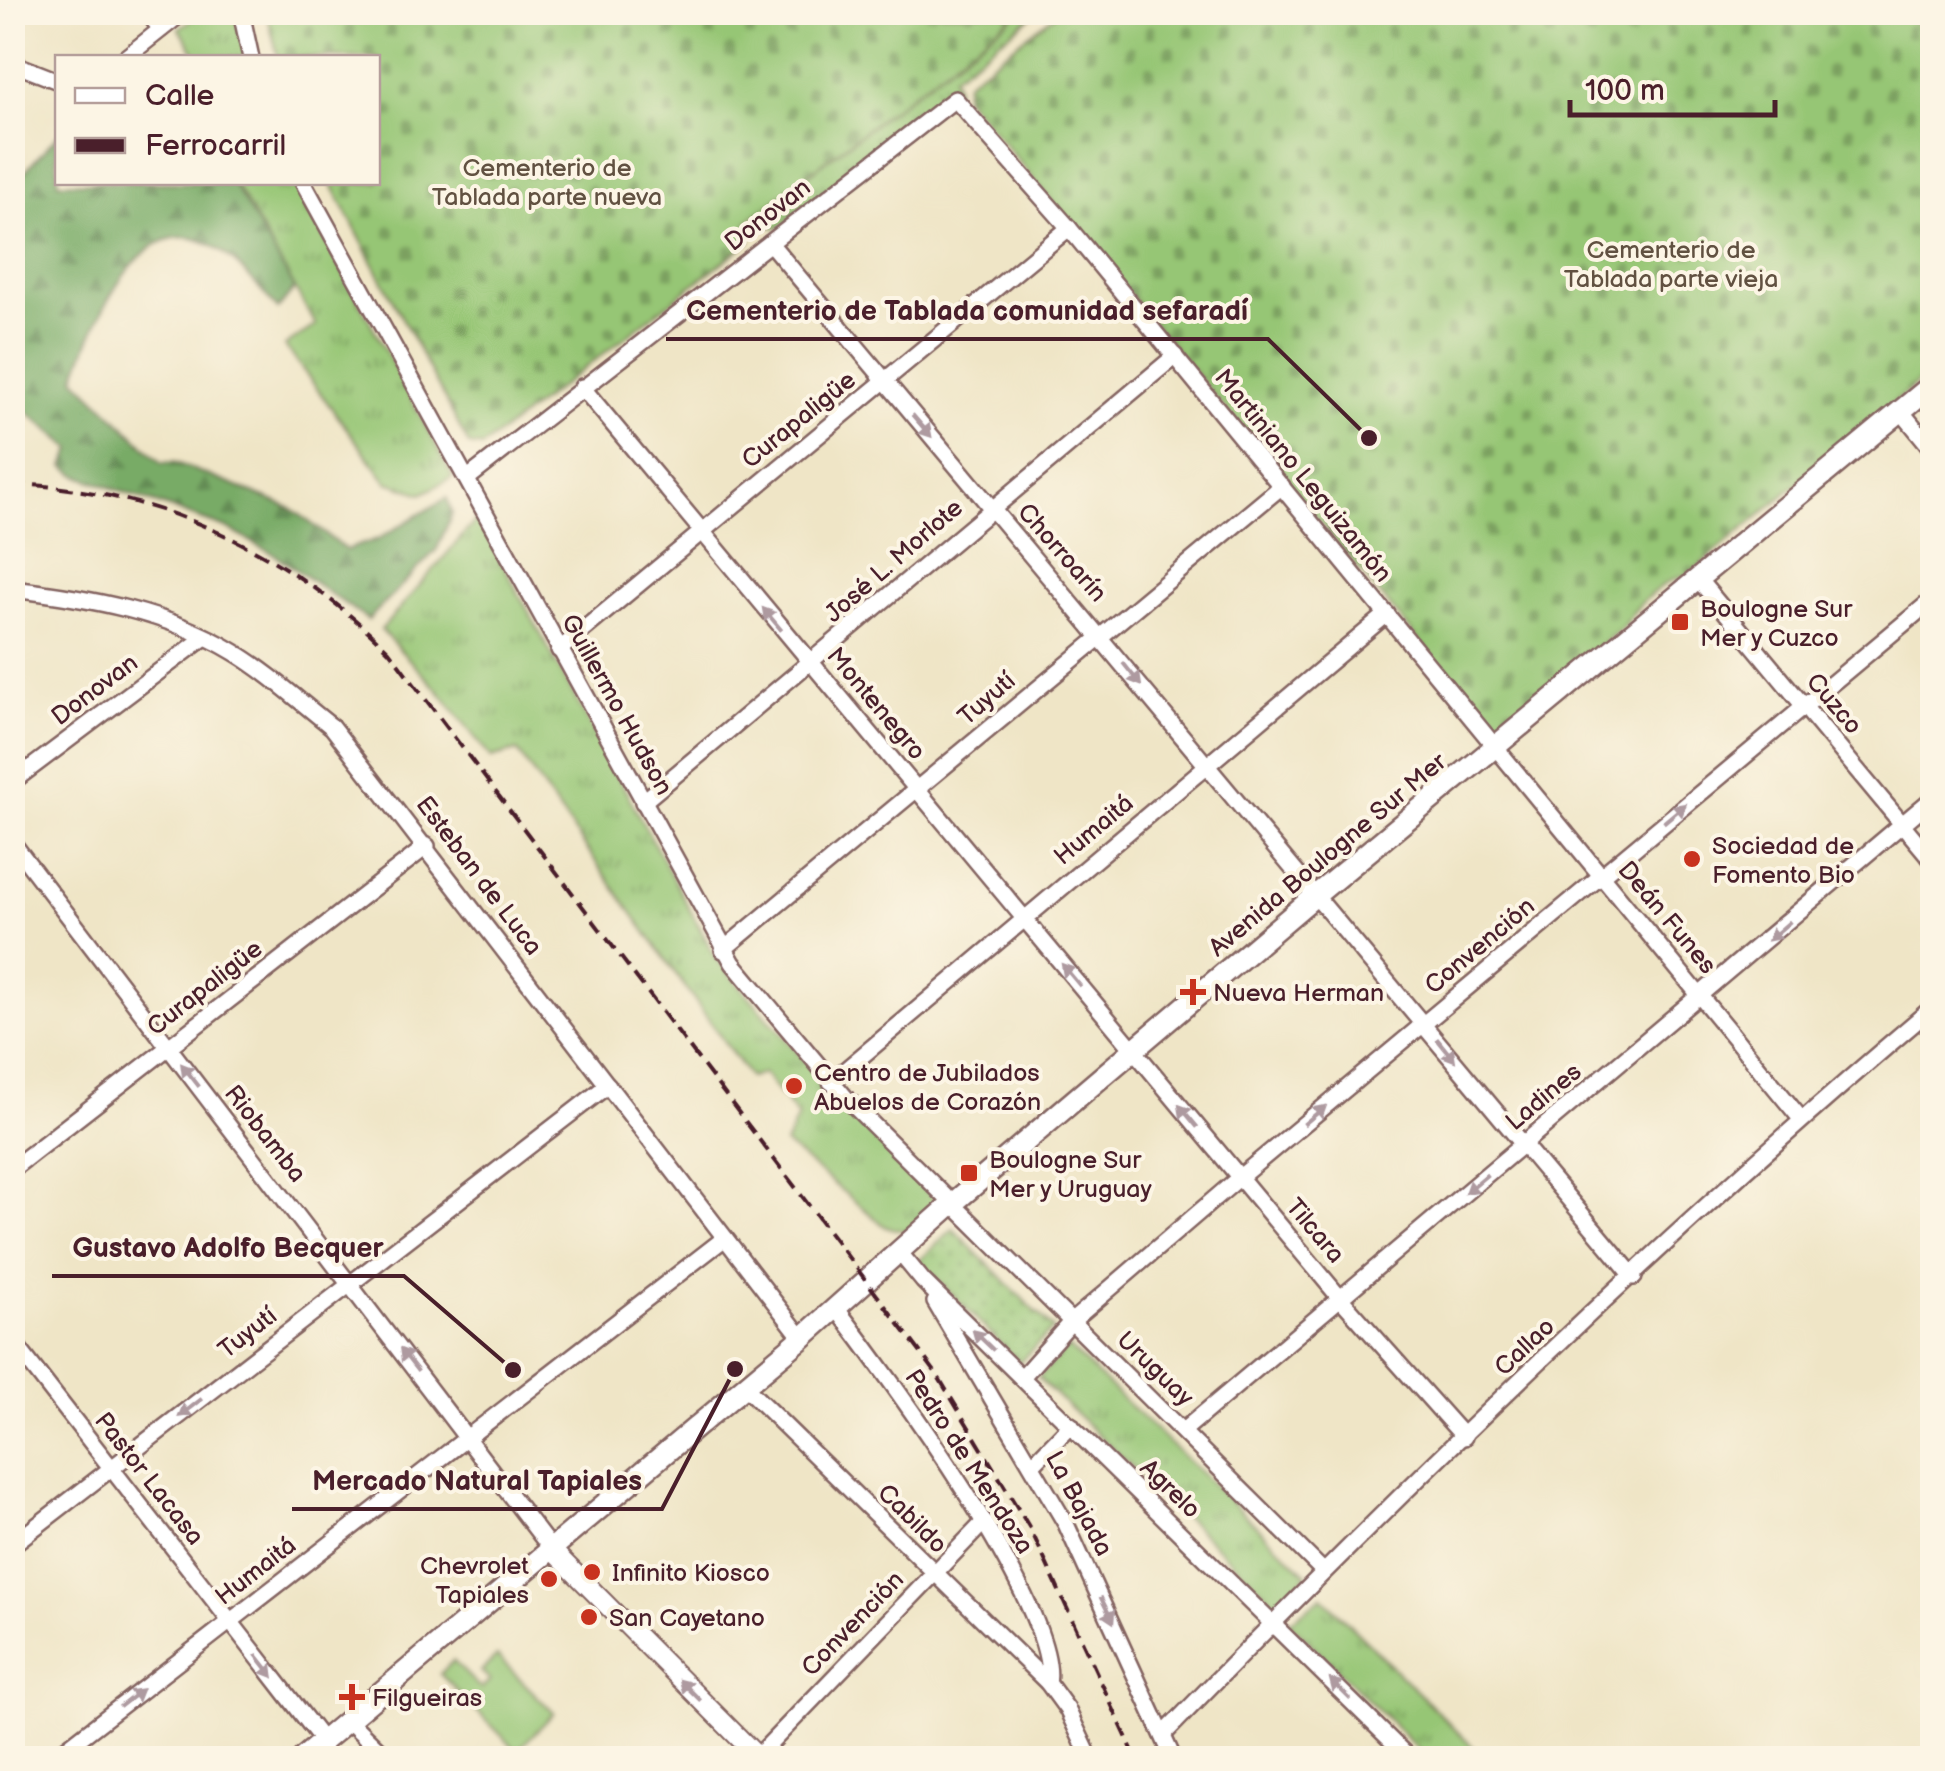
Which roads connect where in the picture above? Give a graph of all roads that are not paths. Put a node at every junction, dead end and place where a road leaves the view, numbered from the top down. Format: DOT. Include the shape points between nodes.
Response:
graph roads {
  1 [pos="148,12"];
  2 [pos="184,12"];
  3 [pos="241,12"];
  4 [pos="160,29"];
  5 [pos="129,55"];
  6 [pos="251,55"];
  7 [pos="12,63"];
  8 [pos="55,80"];
  9 [pos="956,100"];
  10 [pos="304,185"];
  11 [pos="1069,228"];
  12 [pos="770,244"];
  13 [pos="1174,356"];
  14 [pos="883,382"];
  15 [pos="1932,384"];
  16 [pos="582,388"];
  17 [pos="1901,412"];
  18 [pos="1932,449"];
  19 [pos="468,478"];
  20 [pos="1282,486"];
  21 [pos="992,508"];
  22 [pos="699,533"];
  23 [pos="1698,580"];
  24 [pos="12,589"];
  25 [pos="1932,600"];
  26 [pos="1387,614"];
  27 [pos="1100,633"];
  28 [pos="206,637"];
  29 [pos="559,650"];
  30 [pos="810,663"];
  31 [pos="1805,705"];
  32 [pos="1496,746"];
  33 [pos="1207,766"];
  34 [pos="12,782"];
  35 [pos="917,790"];
  36 [pos="1932,799"];
  37 [pos="644,802"];
  38 [pos="1904,823"];
  39 [pos="12,842"];
  40 [pos="427,846"];
  41 [pos="1932,860"];
  42 [pos="1600,876"];
  43 [pos="1316,894"];
  44 [pos="1025,919"];
  45 [pos="723,950"];
  46 [pos="1702,996"];
  47 [pos="1932,1008"];
  48 [pos="1424,1024"];
  49 [pos="168,1047"];
  50 [pos="1133,1050"];
  51 [pos="831,1082"];
  52 [pos="608,1085"];
  53 [pos="1801,1119"];
  54 [pos="1522,1145"];
  55 [pos="12,1169"];
  56 [pos="1240,1177"];
  57 [pos="952,1204"];
  58 [pos="725,1238"];
  59 [pos="900,1253"];
  60 [pos="1634,1277"];
  61 [pos="922,1281"];
  62 [pos="350,1284"];
  63 [pos="1340,1298"];
  64 [pos="836,1308"];
  65 [pos="1071,1322"];
  66 [pos="802,1338"];
  67 [pos="12,1340"];
  68 [pos="1022,1378"];
  69 [pos="744,1387"];
  70 [pos="1070,1425"];
  71 [pos="1184,1430"];
  72 [pos="469,1437"];
  73 [pos="1464,1437"];
  74 [pos="1032,1465"];
  75 [pos="111,1469"];
  76 [pos="984,1523"];
  77 [pos="12,1545"];
  78 [pos="552,1550"];
  79 [pos="1323,1571"];
  80 [pos="934,1574"];
  81 [pos="230,1621"];
  82 [pos="1274,1622"];
  83 [pos="1048,1683"];
  84 [pos="348,1720"];
  85 [pos="1163,1735"];
  86 [pos="323,1741"];
  87 [pos="54,1758"];
  88 [pos="303,1758"];
  89 [pos="388,1758"];
  90 [pos="758,1758"];
  91 [pos="1090,1758"];
  92 [pos="1172,1758"];
  93 [pos="1409,1758"];
  1 -- 4 [label="street"];
  2 -- 4 [label="street"];
  3 -- 6 [label="street"];
  4 -- 5 [label="street"];
  7 -- 8 [label="street"];
  9 -- 11 [label="street, Martiniano Leguizamón"];
  9 -- 12 [label="street, Donovan"];
  10 -- 19 [label="street, Guillermo Hudson"];
  11 -- 13 [label="street, Martiniano Leguizamón"];
  11 -- 14 [label="street, Curapaligüe"];
  12 -- 14 [label="street, Chorroarín"];
  12 -- 16 [label="street, Donovan"];
  13 -- 20 [label="street, Martiniano Leguizamón"];
  13 -- 21 [label="street, José L. Morlote"];
  14 -- 21 [label="street, Chorroarín, one-way"];
  14 -- 22 [label="street, Curapaligüe"];
  15 -- 17 [label="main road, Avenida Boulogne Sur Mer"];
  16 -- 19 [label="street, Donovan"];
  16 -- 22 [label="street, Montenegro"];
  17 -- 18 [label="street"];
  17 -- 23 [label="main road, Avenida Boulogne Sur Mer"];
  19 -- 29 [label="street, Guillermo Hudson"];
  20 -- 26 [label="street, Martiniano Leguizamón"];
  20 -- 27 [label="street, Tuyutí"];
  21 -- 27 [label="street, Chorroarín"];
  21 -- 30 [label="street, José L. Morlote"];
  22 -- 29 [label="street, Curapaligüe"];
  30 -- 22 [label="street, Montenegro, one-way"];
  23 -- 31 [label="street, Cuzco"];
  23 -- 32 [label="main road, Avenida Boulogne Sur Mer"];
  24 -- 28 [label="street, Esteban de Luca" via="128,610"];
  25 -- 31 [label="street, Convención"];
  26 -- 32 [label="street, Martiniano Leguizamón"];
  26 -- 33 [label="street, Humaitá"];
  27 -- 33 [label="street, Chorroarín, one-way"];
  27 -- 35 [label="street, Tuyutí"];
  28 -- 34 [label="street, Donovan"];
  28 -- 40 [label="street, Esteban de Luca" via="332,727"];
  29 -- 37 [label="street, Guillermo Hudson"];
  30 -- 35 [label="street, Montenegro"];
  30 -- 37 [label="street, José L. Morlote"];
  31 -- 38 [label="street, Cuzco"];
  42 -- 31 [label="street, Convención, one-way"];
  32 -- 42 [label="street, Deán Funes"];
  32 -- 43 [label="main road, Avenida Boulogne Sur Mer"];
  33 -- 43 [label="street, Chorroarín"];
  33 -- 44 [label="street, Humaitá"];
  35 -- 44 [label="street, Montenegro"];
  35 -- 45 [label="street, Tuyutí"];
  36 -- 38 [label="street, Ladines"];
  37 -- 45 [label="street, Guillermo Hudson"];
  38 -- 41 [label="street, Cuzco"];
  38 -- 46 [label="street, Ladines, one-way"];
  39 -- 49 [label="street, Riobamba"];
  40 -- 49 [label="street, Curapaligüe"];
  40 -- 52 [label="street, Esteban de Luca"];
  42 -- 46 [label="street, Deán Funes"];
  42 -- 48 [label="street, Convención"];
  43 -- 48 [label="street, Chorroarín"];
  43 -- 50 [label="main road, Avenida Boulogne Sur Mer"];
  50 -- 44 [label="street, Montenegro, one-way"];
  44 -- 51 [label="street, Humaitá"];
  45 -- 51 [label="street, Guillermo Hudson"];
  46 -- 53 [label="street, Deán Funes"];
  46 -- 54 [label="street, Ladines"];
  47 -- 53 [label="street, Callao"];
  48 -- 54 [label="street, Chorroarín, one-way"];
  56 -- 48 [label="street, Convención, one-way"];
  49 -- 55 [label="street, Curapaligüe"];
  62 -- 49 [label="street, Riobamba, one-way"];
  56 -- 50 [label="street, Tilcara, one-way"];
  50 -- 57 [label="main road, Avenida Boulogne Sur Mer"];
  51 -- 57 [label="street, Guillermo Hudson"];
  52 -- 58 [label="street, Esteban de Luca"];
  52 -- 62 [label="street, Tuyutí"];
  53 -- 60 [label="street, Callao"];
  54 -- 60 [label="street, Chorroarín"];
  54 -- 63 [label="street, Ladines, one-way"];
  56 -- 63 [label="street, Tilcara"];
  56 -- 65 [label="street, Convención"];
  57 -- 59 [label="main road, Avenida Boulogne Sur Mer"];
  57 -- 65 [label="street, Uruguay"];
  58 -- 66 [label="street, Esteban de Luca"];
  58 -- 72 [label="street, Humaitá"];
  59 -- 61 [label="street, Agrelo"];
  59 -- 64 [label="main road, Avenida Boulogne Sur Mer"];
  60 -- 73 [label="street, Callao"];
  68 -- 61 [label="street, Agrelo, one-way"];
  61 -- 74 [label="street, La Bajada"];
  72 -- 62 [label="street, Riobamba, one-way"];
  62 -- 75 [label="street, Tuyutí, one-way"];
  63 -- 71 [label="street, Ladines"];
  63 -- 73 [label="street, Tilcara"];
  64 -- 66 [label="main road, Avenida Boulogne Sur Mer"];
  64 -- 76 [label="street, Pedro de Mendoza"];
  65 -- 68 [label="street, Convención"];
  65 -- 71 [label="street, Uruguay"];
  66 -- 69 [label="main road, Avenida Boulogne Sur Mer"];
  67 -- 75 [label="street, Pastor Lacasa"];
  68 -- 70 [label="street, Agrelo"];
  69 -- 78 [label="main road, Avenida Boulogne Sur Mer"];
  69 -- 80 [label="street, Cabildo"];
  70 -- 74 [label="street"];
  70 -- 82 [label="street, Agrelo"];
  71 -- 79 [label="street, Uruguay"];
  72 -- 78 [label="street, Riobamba"];
  72 -- 81 [label="street, Humaitá"];
  73 -- 79 [label="street, Callao"];
  74 -- 85 [label="street, La Bajada, one-way"];
  75 -- 77 [label="street, Tuyutí"];
  75 -- 81 [label="street, Pastor Lacasa"];
  76 -- 80 [label="street, Convención"];
  76 -- 83 [label="street, Pedro de Mendoza" via="1049,1658"];
  78 -- 84 [label="main road, Avenida Boulogne Sur Mer"];
  90 -- 78 [label="street, one-way"];
  79 -- 82 [label="street, Callao"];
  80 -- 83 [label="street, Cabildo"];
  80 -- 90 [label="street, Convención"];
  81 -- 86 [label="street, Pastor Lacasa, one-way"];
  87 -- 81 [label="street, Humaitá, one-way"];
  82 -- 85 [label="street, Callao"];
  93 -- 82 [label="street, Agrelo, one-way"];
  83 -- 91 [label="street, Pedro de Mendoza"];
  84 -- 86 [label="main road, Avenida Boulogne Sur Mer"];
  84 -- 89 [label="street"];
  85 -- 92 [label="street, La Bajada"];
  86 -- 88 [label="main road, Avenida Boulogne Sur Mer"];
}
